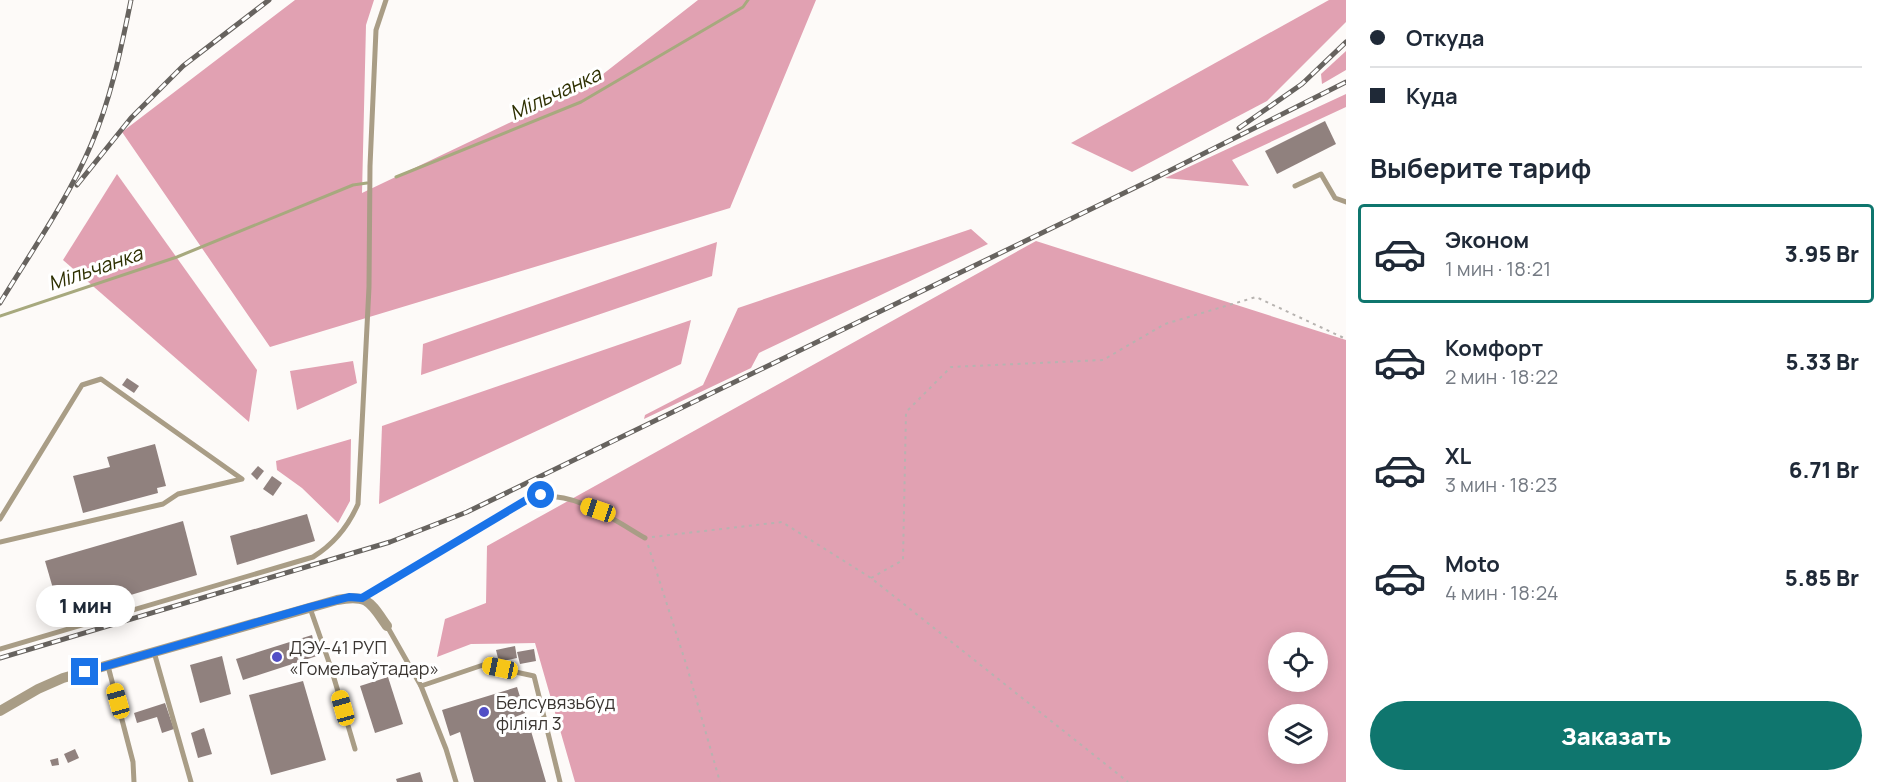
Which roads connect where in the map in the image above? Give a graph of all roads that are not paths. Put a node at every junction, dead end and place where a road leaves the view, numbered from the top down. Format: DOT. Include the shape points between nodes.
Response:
graph roads {
  1 [pos="386,0"];
  2 [pos="1295,186"];
  3 [pos="1346,202"];
  4 [pos="0,519"];
  5 [pos="645,537"];
  6 [pos="0,542"];
  7 [pos="362,598"];
  8 [pos="310,607"];
  9 [pos="387,626"];
  10 [pos="0,649"];
  11 [pos="154,652"];
  12 [pos="108,666"];
  13 [pos="421,686"];
  14 [pos="0,711"];
  15 [pos="355,749"];
  16 [pos="134,782"];
  17 [pos="192,782"];
  18 [pos="456,782"];
  19 [pos="560,782"];
  1 -- 10 [label="lane" via="376,30 358,504 351,519 329,547 313,557"];
  2 -- 3 [label="lane" via="1321,174 1335,198"];
  4 -- 6 [label="lane" via="82,385 100,379 242,479 178,494 163,504"];
  5 -- 7 [label="lane" via="598,510 555,495 541,495 528,499"];
  7 -- 8 [label="street" via="349,597"];
  7 -- 9 [label="street"];
  8 -- 11 [label="street"];
  8 -- 15 [label="lane"];
  9 -- 13 [label="lane"];
  11 -- 12 [label="street"];
  11 -- 17 [label="lane"];
  12 -- 14 [label="street" via="63,678"];
  12 -- 16 [label="lane" via="134,762"];
  13 -- 18 [label="lane"];
  13 -- 19 [label="lane" via="483,665 534,676"];
}
